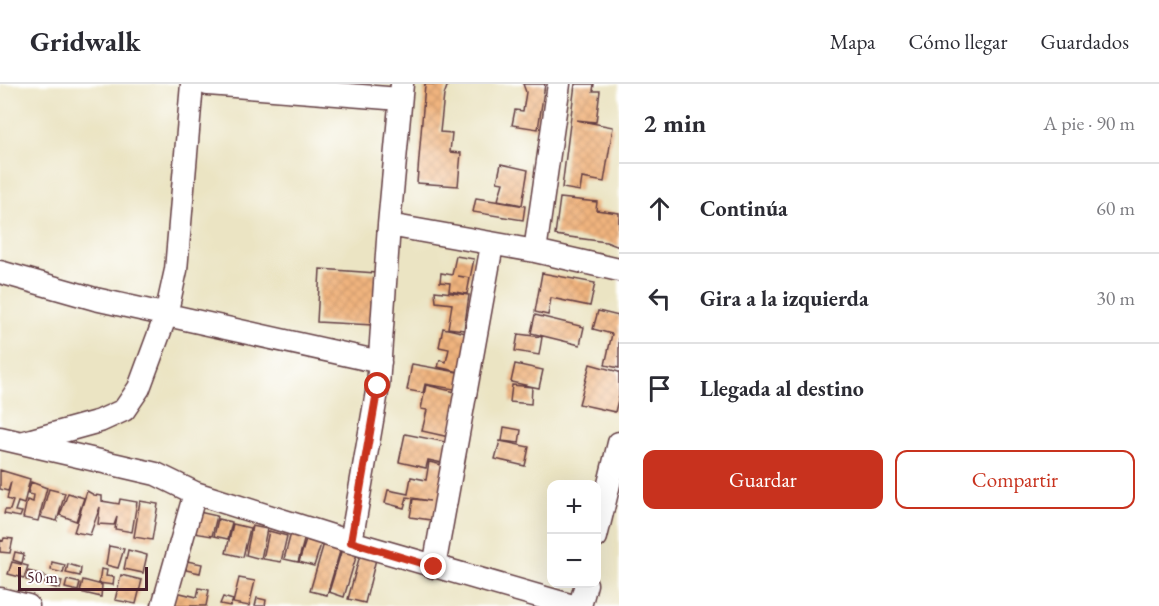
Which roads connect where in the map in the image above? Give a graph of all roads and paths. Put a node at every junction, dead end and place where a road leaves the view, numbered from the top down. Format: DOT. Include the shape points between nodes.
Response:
graph roads {
  1 [pos="192,84"];
  2 [pos="208,84"];
  3 [pos="559,84"];
  4 [pos="401,91"];
  5 [pos="389,225"];
  6 [pos="492,245"];
  7 [pos="535,251"];
  8 [pos="619,270"];
  9 [pos="0,272"];
  10 [pos="166,315"];
  11 [pos="380,362"];
  12 [pos="10,441"];
  13 [pos="619,443"];
  14 [pos="616,471"];
  15 [pos="195,493"];
  16 [pos="598,534"];
  17 [pos="351,542"];
  18 [pos="434,567"];
  19 [pos="585,588"];
  20 [pos="0,599"];
  21 [pos="28,606"];
  22 [pos="163,606"];
  23 [pos="573,606"];
  24 [pos="580,606"];
  1 -- 10 [label="street" via="176,270"];
  2 -- 4 [label="street"];
  3 -- 7 [label="street"];
  4 -- 5 [label="street"];
  5 -- 6 [label="street"];
  5 -- 11 [label="street"];
  6 -- 7 [label="street"];
  6 -- 18 [label="street"];
  7 -- 8 [label="street"];
  9 -- 10 [label="street"];
  10 -- 11 [label="street"];
  10 -- 12 [label="street" via="139,388 124,410 100,421"];
  11 -- 17 [label="street"];
  12 -- 15 [label="street" via="156,474"];
  13 -- 14 [label="street"];
  14 -- 16 [label="street"];
  15 -- 17 [label="street"];
  15 -- 22 [label="street"];
  17 -- 18 [label="street"];
  18 -- 23 [label="street"];
  19 -- 24 [label="street"];
  20 -- 21 [label="street"];
}
